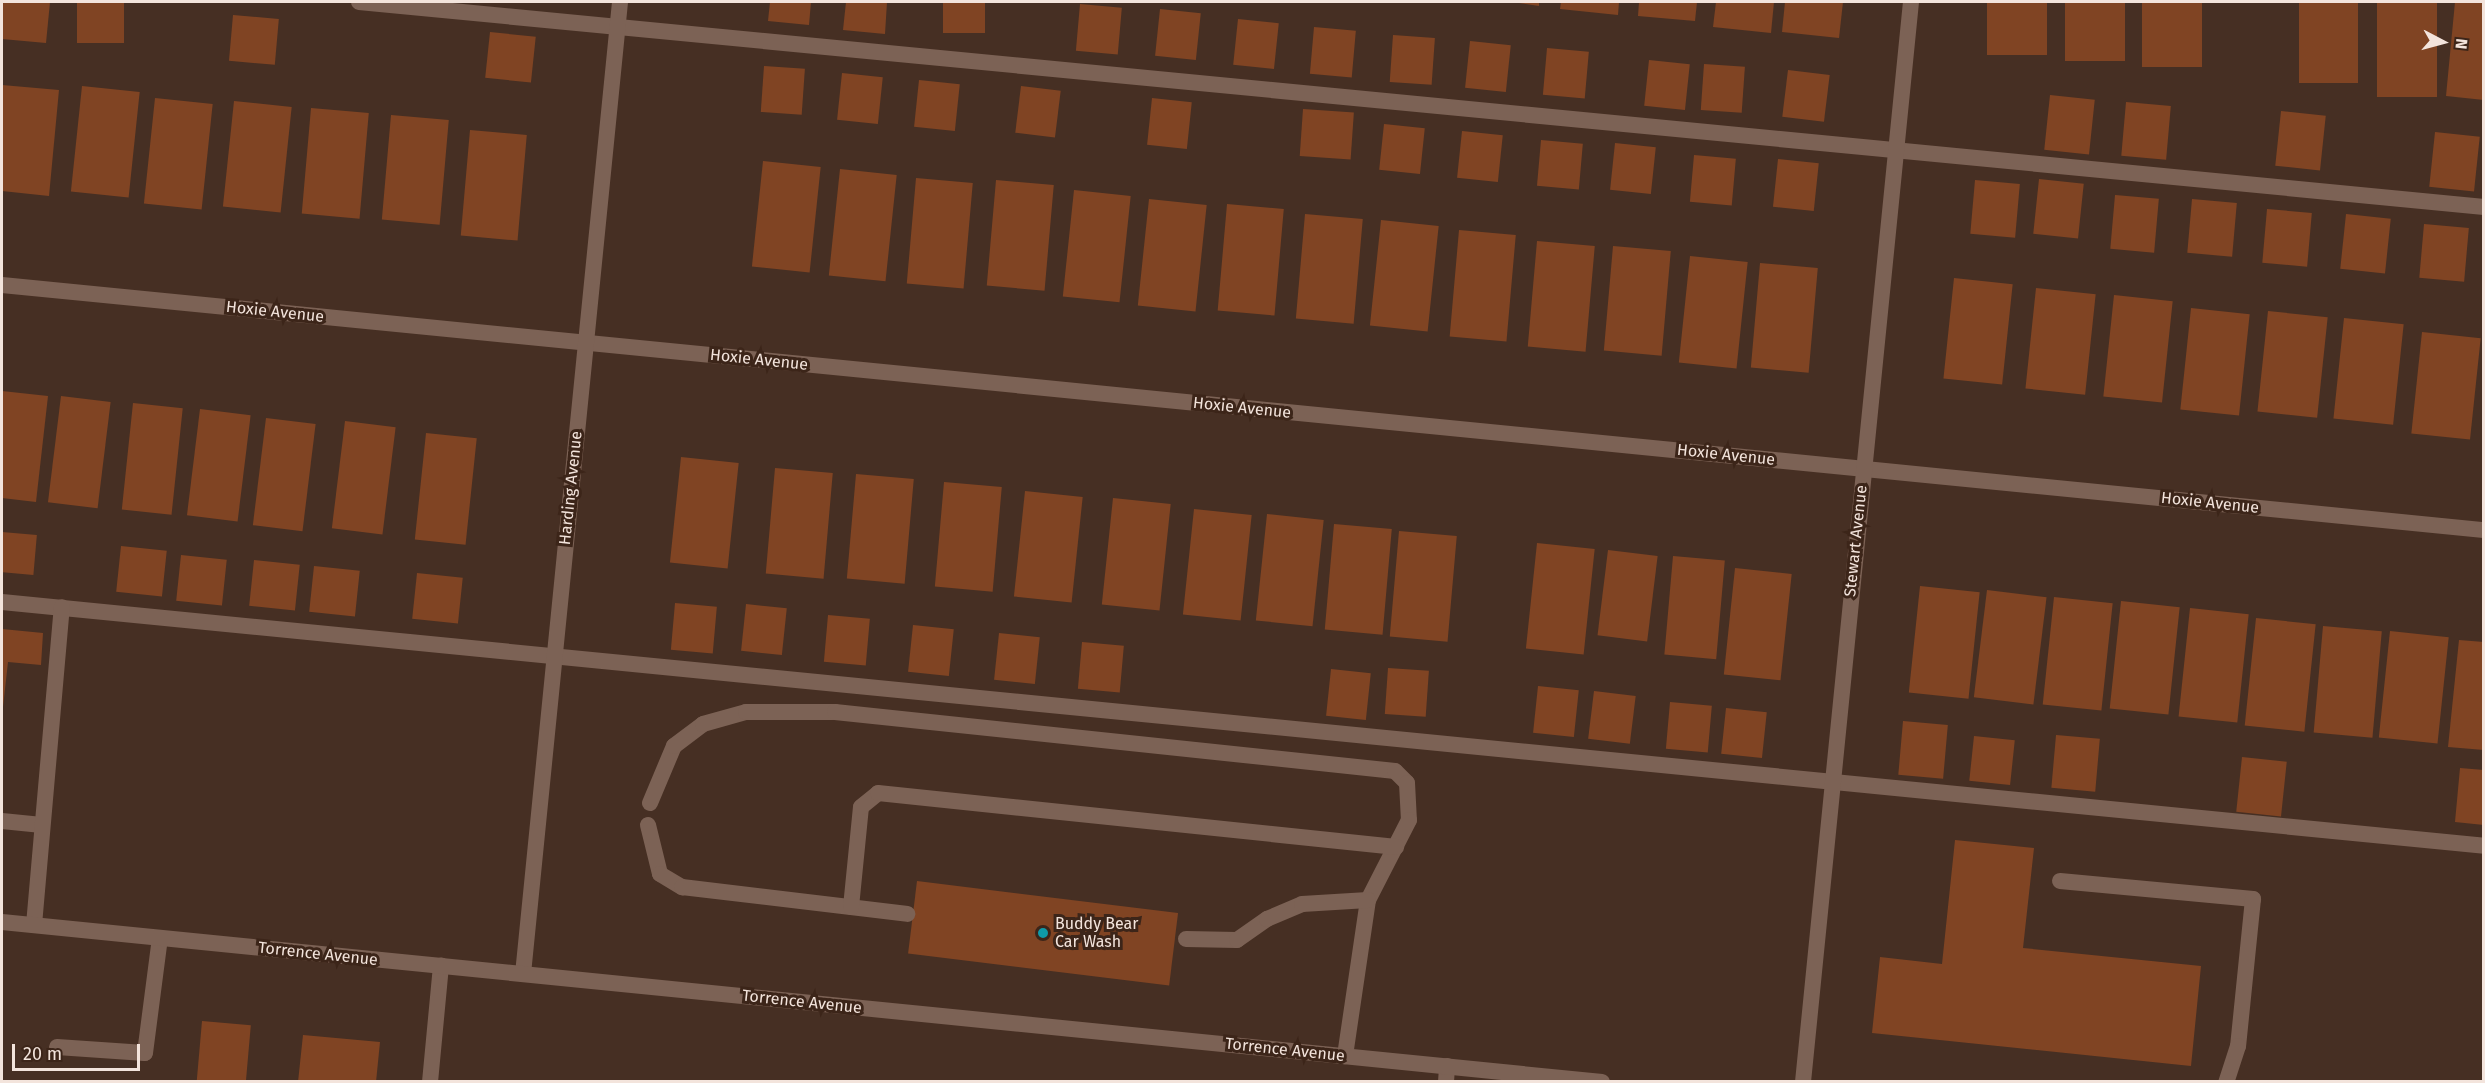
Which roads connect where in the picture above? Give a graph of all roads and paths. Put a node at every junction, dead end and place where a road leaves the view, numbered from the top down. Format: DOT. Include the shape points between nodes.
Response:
graph roads {
  1 [pos="358,2"];
  2 [pos="620,2"];
  3 [pos="1911,2"];
  4 [pos="617,27"];
  5 [pos="1896,149"];
  6 [pos="2484,207"];
  7 [pos="2,285"];
  8 [pos="586,343"];
  9 [pos="1864,469"];
  10 [pos="2484,530"];
  11 [pos="2,602"];
  12 [pos="62,607"];
  13 [pos="555,656"];
  14 [pos="1832,782"];
  15 [pos="650,802"];
  16 [pos="2,821"];
  17 [pos="42,825"];
  18 [pos="648,825"];
  19 [pos="2484,846"];
  20 [pos="1396,847"];
  21 [pos="2060,881"];
  22 [pos="1368,900"];
  23 [pos="851,908"];
  24 [pos="907,914"];
  25 [pos="2,922"];
  26 [pos="34,925"];
  27 [pos="160,938"];
  28 [pos="1186,939"];
  29 [pos="441,966"];
  30 [pos="523,974"];
  31 [pos="57,1047"];
  32 [pos="1345,1056"];
  33 [pos="1447,1074"];
  34 [pos="430,1082"];
  35 [pos="1602,1082"];
  36 [pos="1803,1082"];
  37 [pos="2226,1082"];
  1 -- 4 [label="street"];
  2 -- 4 [label="street, Harding Avenue"];
  3 -- 5 [label="street, Stewart Avenue"];
  4 -- 5 [label="street"];
  4 -- 8 [label="street, Harding Avenue"];
  5 -- 6 [label="street"];
  5 -- 9 [label="street, Stewart Avenue"];
  7 -- 8 [label="street, Hoxie Avenue"];
  8 -- 9 [label="street, Hoxie Avenue"];
  8 -- 13 [label="street, Harding Avenue"];
  9 -- 10 [label="street, Hoxie Avenue"];
  9 -- 14 [label="street, Stewart Avenue"];
  11 -- 12 [label="street"];
  12 -- 13 [label="street"];
  12 -- 17 [label="street"];
  13 -- 14 [label="street"];
  13 -- 30 [label="street, Harding Avenue"];
  14 -- 19 [label="street"];
  14 -- 36 [label="street, Stewart Avenue"];
  15 -- 20 [label="street" via="674,746 703,724 746,712 835,712 1395,771 1407,783 1409,820"];
  16 -- 17 [label="street"];
  17 -- 26 [label="street"];
  18 -- 23 [label="street" via="660,873 682,888"];
  20 -- 22 [label="street"];
  20 -- 23 [label="street" via="878,793 861,807"];
  21 -- 37 [label="street" via="2253,899 2238,1046"];
  22 -- 28 [label="street" via="1302,904 1267,919 1237,940"];
  22 -- 32 [label="street"];
  23 -- 24 [label="street"];
  25 -- 26 [label="street, Torrence Avenue"];
  26 -- 27 [label="street, Torrence Avenue"];
  27 -- 29 [label="street, Torrence Avenue"];
  27 -- 31 [label="street" via="145,1053"];
  29 -- 30 [label="street, Torrence Avenue"];
  29 -- 34 [label="street"];
  30 -- 32 [label="street, Torrence Avenue"];
  32 -- 33 [label="street, Torrence Avenue"];
  33 -- 35 [label="street, Torrence Avenue"];
}
